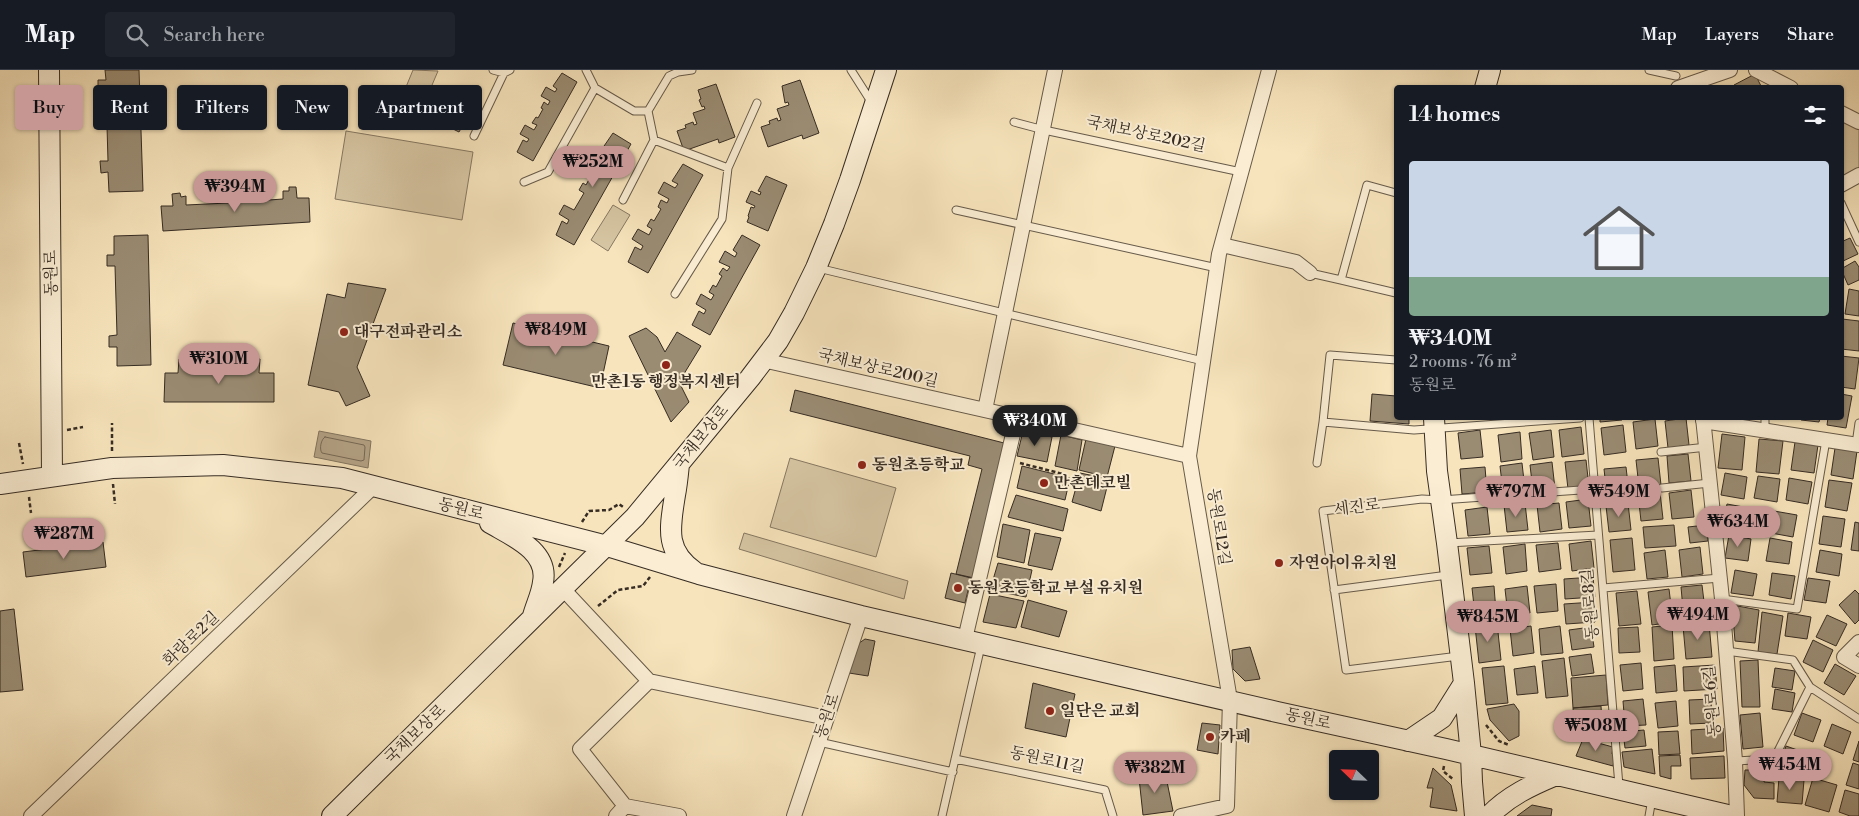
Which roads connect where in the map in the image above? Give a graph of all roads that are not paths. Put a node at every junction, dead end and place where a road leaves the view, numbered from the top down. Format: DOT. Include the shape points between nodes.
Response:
graph roads {
  1 [pos="49,70"];
  2 [pos="493,70"];
  3 [pos="586,70"];
  4 [pos="692,70"];
  5 [pos="850,70"];
  6 [pos="886,70"];
  7 [pos="1055,70"];
  8 [pos="1269,70"];
  9 [pos="1490,70"];
  10 [pos="1649,70"];
  11 [pos="1730,70"];
  12 [pos="1756,70"];
  13 [pos="507,71"];
  14 [pos="1677,82"];
  15 [pos="1486,85"];
  16 [pos="1785,85"];
  17 [pos="595,88"];
  18 [pos="757,103"];
  19 [pos="874,106"];
  20 [pos="648,111"];
  21 [pos="1844,114"];
  22 [pos="1014,122"];
  23 [pos="1859,122"];
  24 [pos="1044,130"];
  25 [pos="474,136"];
  26 [pos="654,140"];
  27 [pos="728,168"];
  28 [pos="1242,172"];
  29 [pos="1859,176"];
  30 [pos="524,182"];
  31 [pos="1844,184"];
  32 [pos="1394,193"];
  33 [pos="623,200"];
  34 [pos="956,210"];
  35 [pos="1844,210"];
  36 [pos="1023,225"];
  37 [pos="1859,242"];
  38 [pos="1222,246"];
  39 [pos="816,268"];
  40 [pos="1217,268"];
  41 [pos="1310,273"];
  42 [pos="1340,280"];
  43 [pos="1394,293"];
  44 [pos="674,294"];
  45 [pos="1006,313"];
  46 [pos="763,360"];
  47 [pos="1394,360"];
  48 [pos="1203,361"];
  49 [pos="985,410"];
  50 [pos="1016,417"];
  51 [pos="1522,420"];
  52 [pos="1589,420"];
  53 [pos="1703,420"];
  54 [pos="1715,420"];
  55 [pos="1323,422"];
  56 [pos="1434,423"];
  57 [pos="1859,423"];
  58 [pos="1765,424"];
  59 [pos="1826,440"];
  60 [pos="1858,445"];
  61 [pos="1707,447"];
  62 [pos="1661,452"];
  63 [pos="1189,456"];
  64 [pos="1317,463"];
  65 [pos="679,464"];
  66 [pos="52,476"];
  67 [pos="1710,483"];
  68 [pos="0,484"];
  69 [pos="374,486"];
  70 [pos="1662,488"];
  71 [pos="1595,489"];
  72 [pos="1441,500"];
  73 [pos="471,511"];
  74 [pos="1598,535"];
  75 [pos="1447,542"];
  76 [pos="607,546"];
  77 [pos="699,574"];
  78 [pos="1451,575"];
  79 [pos="1720,578"];
  80 [pos="1603,588"];
  81 [pos="563,589"];
  82 [pos="1334,590"];
  83 [pos="1722,599"];
  84 [pos="861,616"];
  85 [pos="531,620"];
  86 [pos="974,641"];
  87 [pos="1859,642"];
  88 [pos="1726,651"];
  89 [pos="1460,656"];
  90 [pos="1859,666"];
  91 [pos="650,681"];
  92 [pos="1464,683"];
  93 [pos="1810,687"];
  94 [pos="1230,700"];
  95 [pos="827,718"];
  96 [pos="1859,719"];
  97 [pos="1408,741"];
  98 [pos="818,742"];
  99 [pos="1471,755"];
  100 [pos="955,759"];
  101 [pos="1735,761"];
  102 [pos="953,772"];
  103 [pos="1556,774"];
  104 [pos="1619,789"];
  105 [pos="1651,806"];
  106 [pos="620,811"];
  107 [pos="1226,811"];
  108 [pos="39,815"];
  109 [pos="332,816"];
  110 [pos="679,816"];
  111 [pos="794,816"];
  112 [pos="942,816"];
  113 [pos="1113,816"];
  114 [pos="1181,816"];
  115 [pos="1475,816"];
  116 [pos="1490,816"];
  117 [pos="1732,816"];
  118 [pos="1737,816"];
  1 -- 66 [label="main road, 동원로"];
  2 -- 13 [label="lane"];
  3 -- 17 [label="lane"];
  4 -- 20 [label="lane" via="669,76"];
  5 -- 19 [label="lane"];
  6 -- 19 [label="main road, 국채보상로"];
  7 -- 24 [label="street"];
  8 -- 28 [label="street, 동원로12길"];
  9 -- 15 [label="main road"];
  10 -- 14 [label="lane"];
  11 -- 14 [label="street"];
  12 -- 16 [label="street"];
  13 -- 25 [label="lane"];
  17 -- 20 [label="lane" via="634,111"];
  17 -- 30 [label="lane" via="548,172"];
  18 -- 27 [label="lane"];
  19 -- 39 [label="main road, 국채보상로"];
  20 -- 26 [label="lane"];
  21 -- 23 [label="street"];
  22 -- 24 [label="lane, 국채보상로202길"];
  24 -- 28 [label="lane, 국채보상로202길"];
  24 -- 36 [label="street"];
  26 -- 27 [label="lane"];
  26 -- 33 [label="lane"];
  27 -- 44 [label="lane" via="722,219"];
  28 -- 38 [label="street, 동원로12길"];
  29 -- 31 [label="street"];
  32 -- 42 [label="lane" via="1367,186"];
  34 -- 36 [label="lane"];
  35 -- 37 [label="lane"];
  36 -- 40 [label="lane"];
  36 -- 45 [label="street"];
  38 -- 40 [label="street, 동원로12길"];
  38 -- 41 [label="street" via="1296,262"];
  39 -- 45 [label="lane"];
  39 -- 46 [label="main road, 국채보상로" via="778,341"];
  40 -- 48 [label="street, 동원로12길"];
  41 -- 42 [label="lane"];
  42 -- 43 [label="lane"];
  45 -- 48 [label="lane"];
  45 -- 49 [label="street"];
  46 -- 49 [label="street, 국채보상로200길"];
  46 -- 65 [label="main road, 국채보상로"];
  47 -- 55 [label="lane" via="1330,355"];
  48 -- 63 [label="street, 동원로12길"];
  49 -- 50 [label="street, 국채보상로200길"];
  50 -- 63 [label="street, 국채보상로200길"];
  50 -- 86 [label="street"];
  51 -- 56 [label="lane"];
  52 -- 71 [label="lane, 동원로8길"];
  53 -- 61 [label="street, 동원로6길"];
  54 -- 58 [label="street"];
  55 -- 56 [label="lane" via="1414,430"];
  55 -- 64 [label="lane"];
  56 -- 72 [label="main road"];
  57 -- 60 [label="lane"];
  58 -- 59 [label="street"];
  59 -- 60 [label="street"];
  59 -- 83 [label="lane" via="1797,609"];
  61 -- 62 [label="lane"];
  61 -- 67 [label="street, 동원로6길"];
  63 -- 94 [label="street, 동원로12길"];
  65 -- 76 [label="main road, 국채보상로"];
  65 -- 77 [label="main road" via="671,513 671,537 675,552"];
  66 -- 68 [label="main road, 동원로"];
  66 -- 69 [label="main road, 동원로" via="112,468 223,465 342,478"];
  67 -- 70 [label="lane"];
  67 -- 79 [label="street, 동원로6길"];
  69 -- 73 [label="main road, 동원로"];
  69 -- 108 [label="street, 화랑로2길"];
  71 -- 72 [label="lane, 세진로"];
  71 -- 74 [label="lane, 동원로8길"];
  72 -- 75 [label="main road"];
  72 -- 82 [label="lane, 세진로" via="1422,499 1323,512"];
  73 -- 76 [label="main road, 동원로"];
  73 -- 85 [label="main road" via="527,546 541,560 544,581"];
  74 -- 75 [label="lane"];
  74 -- 80 [label="lane, 동원로8길"];
  75 -- 78 [label="main road"];
  76 -- 77 [label="main road, 동원로"];
  76 -- 81 [label="main road, 국채보상로"];
  77 -- 84 [label="main road, 동원로"];
  78 -- 82 [label="lane"];
  78 -- 89 [label="main road"];
  79 -- 80 [label="lane"];
  79 -- 83 [label="street, 동원로6길"];
  80 -- 104 [label="lane, 동원로8길"];
  81 -- 85 [label="main road, 국채보상로"];
  81 -- 91 [label="street"];
  82 -- 89 [label="lane, 세진로" via="1346,670"];
  83 -- 88 [label="street, 동원로6길"];
  84 -- 86 [label="main road, 동원로"];
  84 -- 95 [label="street, 동원로"];
  85 -- 109 [label="main road, 국채보상로"];
  86 -- 94 [label="main road, 동원로"];
  86 -- 100 [label="lane"];
  87 -- 90 [label="street" via="1844,657"];
  88 -- 93 [label="lane" via="1794,660"];
  88 -- 101 [label="street, 동원로6길"];
  89 -- 92 [label="main road"];
  91 -- 95 [label="street"];
  91 -- 106 [label="street" via="580,749"];
  92 -- 97 [label="main road" via="1442,718"];
  92 -- 99 [label="main road"];
  93 -- 96 [label="lane"];
  93 -- 101 [label="lane" via="1774,759"];
  94 -- 97 [label="main road, 동원로"];
  94 -- 107 [label="street"];
  95 -- 98 [label="street, 동원로"];
  97 -- 99 [label="main road, 동원로"];
  98 -- 102 [label="lane"];
  98 -- 111 [label="street, 동원로"];
  99 -- 103 [label="main road, 동원로"];
  99 -- 115 [label="main road"];
  100 -- 102 [label="lane"];
  100 -- 113 [label="lane, 동원로11길" via="1106,790"];
  101 -- 118 [label="street, 동원로6길"];
  102 -- 112 [label="lane"];
  103 -- 104 [label="main road, 동원로"];
  103 -- 116 [label="main road" via="1528,786 1496,808"];
  104 -- 105 [label="main road, 동원로"];
  105 -- 117 [label="main road, 동원로"];
  106 -- 110 [label="street"];
  107 -- 114 [label="street"];
}
